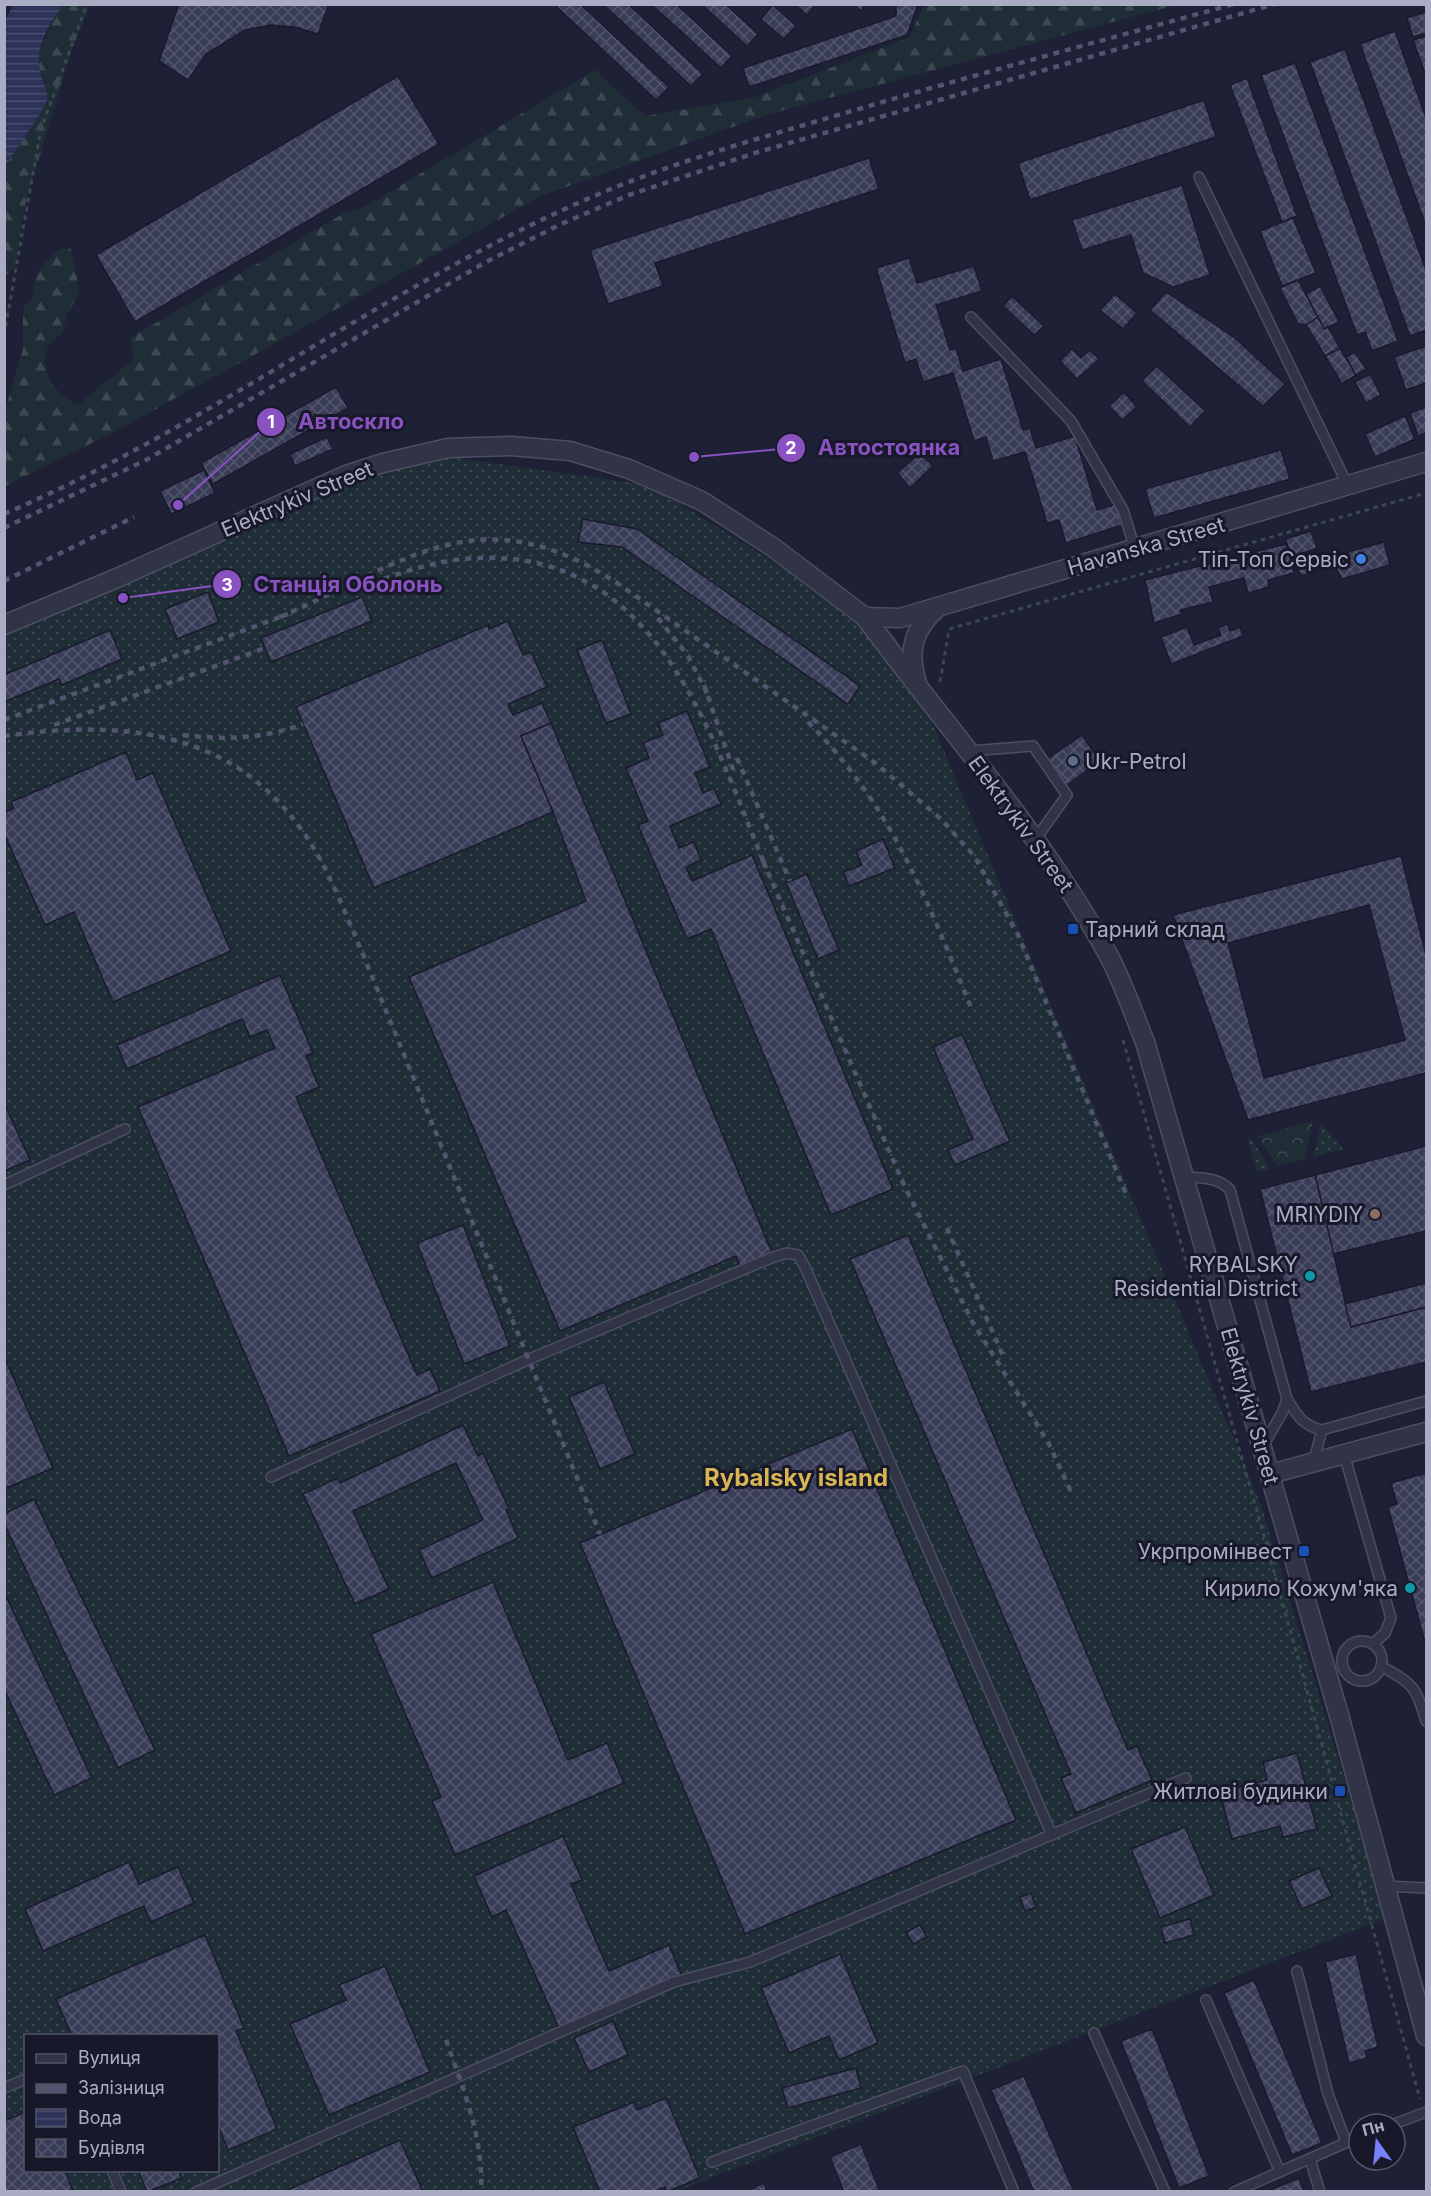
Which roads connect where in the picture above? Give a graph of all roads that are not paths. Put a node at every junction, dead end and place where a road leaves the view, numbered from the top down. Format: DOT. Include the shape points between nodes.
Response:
graph roads {
  1 [pos="1199,177"];
  2 [pos="971,317"];
  3 [pos="1426,462"];
  4 [pos="1348,486"];
  5 [pos="1135,549"];
  6 [pos="938,607"];
  7 [pos="865,617"];
  8 [pos="4,625"];
  9 [pos="919,690"];
  10 [pos="969,751"];
  11 [pos="1035,840"];
  12 [pos="125,1129"];
  13 [pos="1184,1177"];
  14 [pos="4,1185"];
  15 [pos="1287,1400"];
  16 [pos="1426,1401"];
  17 [pos="1322,1430"];
  18 [pos="1426,1432"];
  19 [pos="1262,1449"];
  20 [pos="1344,1454"];
  21 [pos="1313,1462"];
  22 [pos="1269,1474"];
  23 [pos="271,1477"];
  24 [pos="1373,1644"];
  25 [pos="1381,1666"];
  26 [pos="1335,1669"];
  27 [pos="1426,1721"];
  28 [pos="1186,1778"];
  29 [pos="1052,1835"];
  30 [pos="1386,1886"];
  31 [pos="1426,1888"];
  32 [pos="1297,1971"];
  33 [pos="1206,2000"];
  34 [pos="1094,2032"];
  35 [pos="1426,2036"];
  36 [pos="24,2080"];
  37 [pos="4,2088"];
  38 [pos="1425,2112"];
  39 [pos="1407,2119"];
  40 [pos="1346,2142"];
  41 [pos="1310,2159"];
  42 [pos="712,2162"];
  43 [pos="113,2172"];
  44 [pos="1280,2172"];
  45 [pos="121,2192"];
  46 [pos="196,2192"];
  47 [pos="1014,2192"];
  48 [pos="1165,2192"];
  49 [pos="1234,2192"];
  50 [pos="1320,2192"];
  1 -- 4 [label="lane"];
  2 -- 5 [label="lane" via="1071,421 1123,510"];
  3 -- 4 [label="street, Havanska Street"];
  4 -- 5 [label="street, Havanska Street"];
  5 -- 6 [label="street, Havanska Street"];
  6 -- 7 [label="street, Havanska Street" via="900,618"];
  6 -- 9 [label="street, Elektrykiv Street" via="920,625 913,643 912,661"];
  7 -- 8 [label="street, Elektrykiv Street" via="702,501 629,469 570,451 511,446 448,448 346,475 117,579"];
  7 -- 9 [label="street, Elektrykiv Street"];
  9 -- 10 [label="street, Elektrykiv Street"];
  10 -- 11 [label="street, Elektrykiv Street"];
  10 -- 11 [label="lane" via="1033,746 1067,795"];
  11 -- 13 [label="street, Elektrykiv Street" via="1111,960 1145,1042"];
  12 -- 14 [label="lane"];
  13 -- 15 [label="lane" via="1210,1179 1230,1190"];
  13 -- 19 [label="street, Elektrykiv Street"];
  15 -- 17 [label="lane" via="1301,1421"];
  15 -- 19 [label="lane"];
  16 -- 17 [label="lane"];
  17 -- 21 [label="lane"];
  18 -- 20 [label="street"];
  19 -- 22 [label="street, Elektrykiv Street"];
  20 -- 21 [label="street"];
  20 -- 24 [label="lane" via="1392,1618 1385,1633"];
  21 -- 22 [label="street"];
  22 -- 26 [label="street, Elektrykiv Street"];
  23 -- 29 [label="lane" via="538,1355 771,1258 787,1253 798,1255"];
  24 -- 25 [label="lane" via="1382,1658"];
  24 -- 26 [label="lane" via="1366,1641 1350,1645"];
  25 -- 26 [label="lane" via="1377,1673 1362,1680"];
  25 -- 27 [label="lane" via="1416,1689"];
  26 -- 30 [label="street, Elektrykiv Street"];
  28 -- 29 [label="lane"];
  29 -- 46 [label="lane" via="750,1962 674,1982"];
  30 -- 31 [label="lane"];
  30 -- 35 [label="street, Elektrykiv Street"];
  32 -- 40 [label="lane" via="1328,2094"];
  33 -- 44 [label="lane"];
  34 -- 48 [label="lane"];
  36 -- 37 [label="lane"];
  38 -- 39 [label="lane"];
  40 -- 41 [label="lane"];
  41 -- 44 [label="lane"];
  41 -- 50 [label="lane"];
  42 -- 47 [label="lane" via="963,2071"];
  43 -- 45 [label="lane"];
  44 -- 49 [label="lane"];
}
